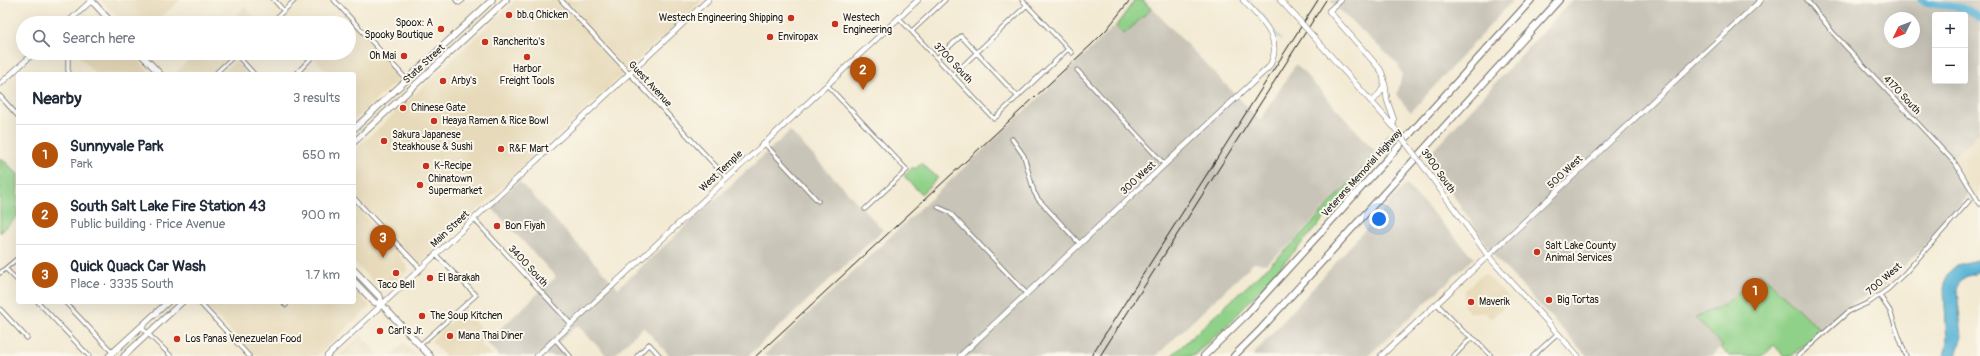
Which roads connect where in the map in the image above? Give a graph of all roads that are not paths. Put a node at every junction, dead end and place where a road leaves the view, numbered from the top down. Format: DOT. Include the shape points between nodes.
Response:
graph roads {
  1 [pos="91,0"];
  2 [pos="274,0"];
  3 [pos="295,0"];
  4 [pos="334,0"];
  5 [pos="456,0"];
  6 [pos="463,0"];
  7 [pos="492,0"];
  8 [pos="506,0"];
  9 [pos="561,0"];
  10 [pos="708,0"];
  11 [pos="918,0"];
  12 [pos="945,0"];
  13 [pos="1022,0"];
  14 [pos="1243,0"];
  15 [pos="1280,0"];
  16 [pos="1341,0"];
  17 [pos="1531,0"];
  18 [pos="1559,0"];
  19 [pos="1761,0"];
  20 [pos="1807,0"];
  21 [pos="1027,5"];
  22 [pos="284,11"];
  23 [pos="74,16"];
  24 [pos="106,16"];
  25 [pos="279,16"];
  26 [pos="349,16"];
  27 [pos="899,18"];
  28 [pos="356,24"];
  29 [pos="912,31"];
  30 [pos="1068,49"];
  31 [pos="977,53"];
  32 [pos="1072,53"];
  33 [pos="937,58"];
  34 [pos="26,60"];
  35 [pos="68,60"];
  36 [pos="147,60"];
  37 [pos="230,60"];
  38 [pos="242,60"];
  39 [pos="309,60"];
  40 [pos="1077,70"];
  41 [pos="69,72"];
  42 [pos="158,72"];
  43 [pos="217,72"];
  44 [pos="252,72"];
  45 [pos="298,72"];
  46 [pos="629,74"];
  47 [pos="953,75"];
  48 [pos="407,80"];
  49 [pos="0,84"];
  50 [pos="1385,84"];
  51 [pos="827,85"];
  52 [pos="0,96"];
  53 [pos="1018,97"];
  54 [pos="1372,102"];
  55 [pos="16,114"];
  56 [pos="1393,126"];
  57 [pos="356,127"];
  58 [pos="1012,139"];
  59 [pos="356,140"];
  60 [pos="764,144"];
  61 [pos="1165,165"];
  62 [pos="727,178"];
  63 [pos="356,200"];
  64 [pos="818,201"];
  65 [pos="1969,201"];
  66 [pos="1980,204"];
  67 [pos="938,207"];
  68 [pos="865,209"];
  69 [pos="474,219"];
  70 [pos="1080,244"];
  71 [pos="436,255"];
  72 [pos="1489,257"];
  73 [pos="16,260"];
  74 [pos="6,269"];
  75 [pos="420,269"];
  76 [pos="356,272"];
  77 [pos="0,273"];
  78 [pos="16,279"];
  79 [pos="356,283"];
  80 [pos="1026,294"];
  81 [pos="1880,296"];
  82 [pos="40,304"];
  83 [pos="67,304"];
  84 [pos="166,304"];
  85 [pos="180,304"];
  86 [pos="201,304"];
  87 [pos="1437,304"];
  88 [pos="382,305"];
  89 [pos="0,309"];
  90 [pos="571,324"];
  91 [pos="141,327"];
  92 [pos="148,334"];
  93 [pos="1557,334"];
  94 [pos="1472,337"];
  95 [pos="27,338"];
  96 [pos="555,339"];
  97 [pos="420,345"];
  98 [pos="111,354"];
  99 [pos="89,356"];
  100 [pos="124,356"];
  101 [pos="171,356"];
  102 [pos="249,356"];
  103 [pos="327,356"];
  104 [pos="430,356"];
  105 [pos="537,356"];
  106 [pos="570,356"];
  107 [pos="637,356"];
  108 [pos="660,356"];
  109 [pos="960,356"];
  110 [pos="1204,356"];
  111 [pos="1234,356"];
  112 [pos="1381,356"];
  113 [pos="1454,356"];
  114 [pos="1492,356"];
  115 [pos="1533,356"];
  116 [pos="1578,356"];
  117 [pos="1798,356"];
  118 [pos="1906,356"];
  1 -- 23 [label="street"];
  1 -- 24 [label="main road"];
  2 -- 22 [label="street"];
  3 -- 22 [label="street"];
  4 -- 26 [label="street"];
  5 -- 6 [label="street" via="459,4"];
  7 -- 48 [label="main road, State Street"];
  8 -- 59 [label="main road, State Street"];
  9 -- 46 [label="street, Guest Avenue"];
  10 -- 46 [label="street, Main Street"];
  11 -- 27 [label="street, West Temple"];
  12 -- 29 [label="street"];
  13 -- 21 [label="street"];
  14 -- 61 [label="street, 300 West" via="1271,34 1275,46 1272,61 1258,78"];
  15 -- 54 [label="street, 3900 South, bridge"];
  16 -- 50 [label="street" via="1329,11 1380,69"];
  17 -- 110 [label="highway, Veterans Memorial Highway" via="1246,315"];
  18 -- 111 [label="highway"];
  19 -- 72 [label="street, 500 West"];
  20 -- 66 [label="street, 4170 South" via="1834,34 1955,163"];
  21 -- 30 [label="street"];
  21 -- 31 [label="street"];
  22 -- 25 [label="street"];
  27 -- 29 [label="street, 3700 South"];
  27 -- 51 [label="street, West Temple"];
  28 -- 48 [label="street"];
  29 -- 33 [label="street, 3700 South"];
  30 -- 32 [label="street"];
  30 -- 53 [label="street"];
  31 -- 33 [label="street" via="961,36"];
  31 -- 47 [label="street"];
  31 -- 53 [label="street"];
  33 -- 47 [label="street, 3700 South"];
  34 -- 49 [label="street"];
  35 -- 41 [label="street"];
  36 -- 42 [label="main road"];
  37 -- 43 [label="street"];
  38 -- 44 [label="street"];
  39 -- 45 [label="street"];
  40 -- 61 [label="street"];
  46 -- 62 [label="street, Guest Avenue"];
  46 -- 69 [label="street, Main Street"];
  47 -- 53 [label="street, 3700 South" via="994,119"];
  48 -- 57 [label="main road, State Street"];
  50 -- 54 [label="street"];
  50 -- 56 [label="street" via="1394,120"];
  51 -- 60 [label="street, West Temple"];
  51 -- 68 [label="street" via="907,170"];
  52 -- 55 [label="street"];
  54 -- 56 [label="street, 3900 South"];
  56 -- 72 [label="street, 3900 South, bridge"];
  58 -- 70 [label="street" via="1024,156 1038,199"];
  60 -- 62 [label="street, West Temple"];
  60 -- 64 [label="street"];
  61 -- 70 [label="street, 300 West"];
  62 -- 90 [label="street, West Temple"];
  63 -- 75 [label="street"];
  65 -- 81 [label="street, 700 West" via="1905,273"];
  67 -- 80 [label="street" via="950,212"];
  69 -- 71 [label="street, Main Street"];
  69 -- 90 [label="street, 3400 South"];
  70 -- 80 [label="street, 300 West"];
  71 -- 75 [label="street, Main Street"];
  71 -- 97 [label="street" via="476,295"];
  72 -- 87 [label="street, 500 West"];
  72 -- 93 [label="street, 3900 South"];
  73 -- 74 [label="street"];
  74 -- 77 [label="street"];
  74 -- 78 [label="street"];
  75 -- 88 [label="street, Main Street"];
  76 -- 88 [label="main road" via="380,297"];
  79 -- 88 [label="main road" via="374,302"];
  80 -- 109 [label="street, 300 West"];
  81 -- 117 [label="street, 700 West" via="1848,312"];
  81 -- 118 [label="street" via="1890,311"];
  82 -- 99 [label="street"];
  83 -- 98 [label="street"];
  84 -- 91 [label="main road"];
  85 -- 92 [label="main road"];
  86 -- 102 [label="street"];
  87 -- 94 [label="street"];
  87 -- 112 [label="street, 500 West"];
  88 -- 97 [label="main road"];
  88 -- 103 [label="street, Main Street"];
  89 -- 95 [label="street"];
  90 -- 96 [label="street, West Temple"];
  91 -- 92 [label="street"];
  91 -- 98 [label="main road"];
  92 -- 100 [label="main road"];
  92 -- 101 [label="street"];
  93 -- 115 [label="street"];
  93 -- 116 [label="street, 3900 South"];
  94 -- 113 [label="street"];
  94 -- 114 [label="street"];
  96 -- 105 [label="street, West Temple"];
  96 -- 106 [label="street"];
  97 -- 104 [label="main road"];
  107 -- 108 [label="street" via="649,344"];
}
